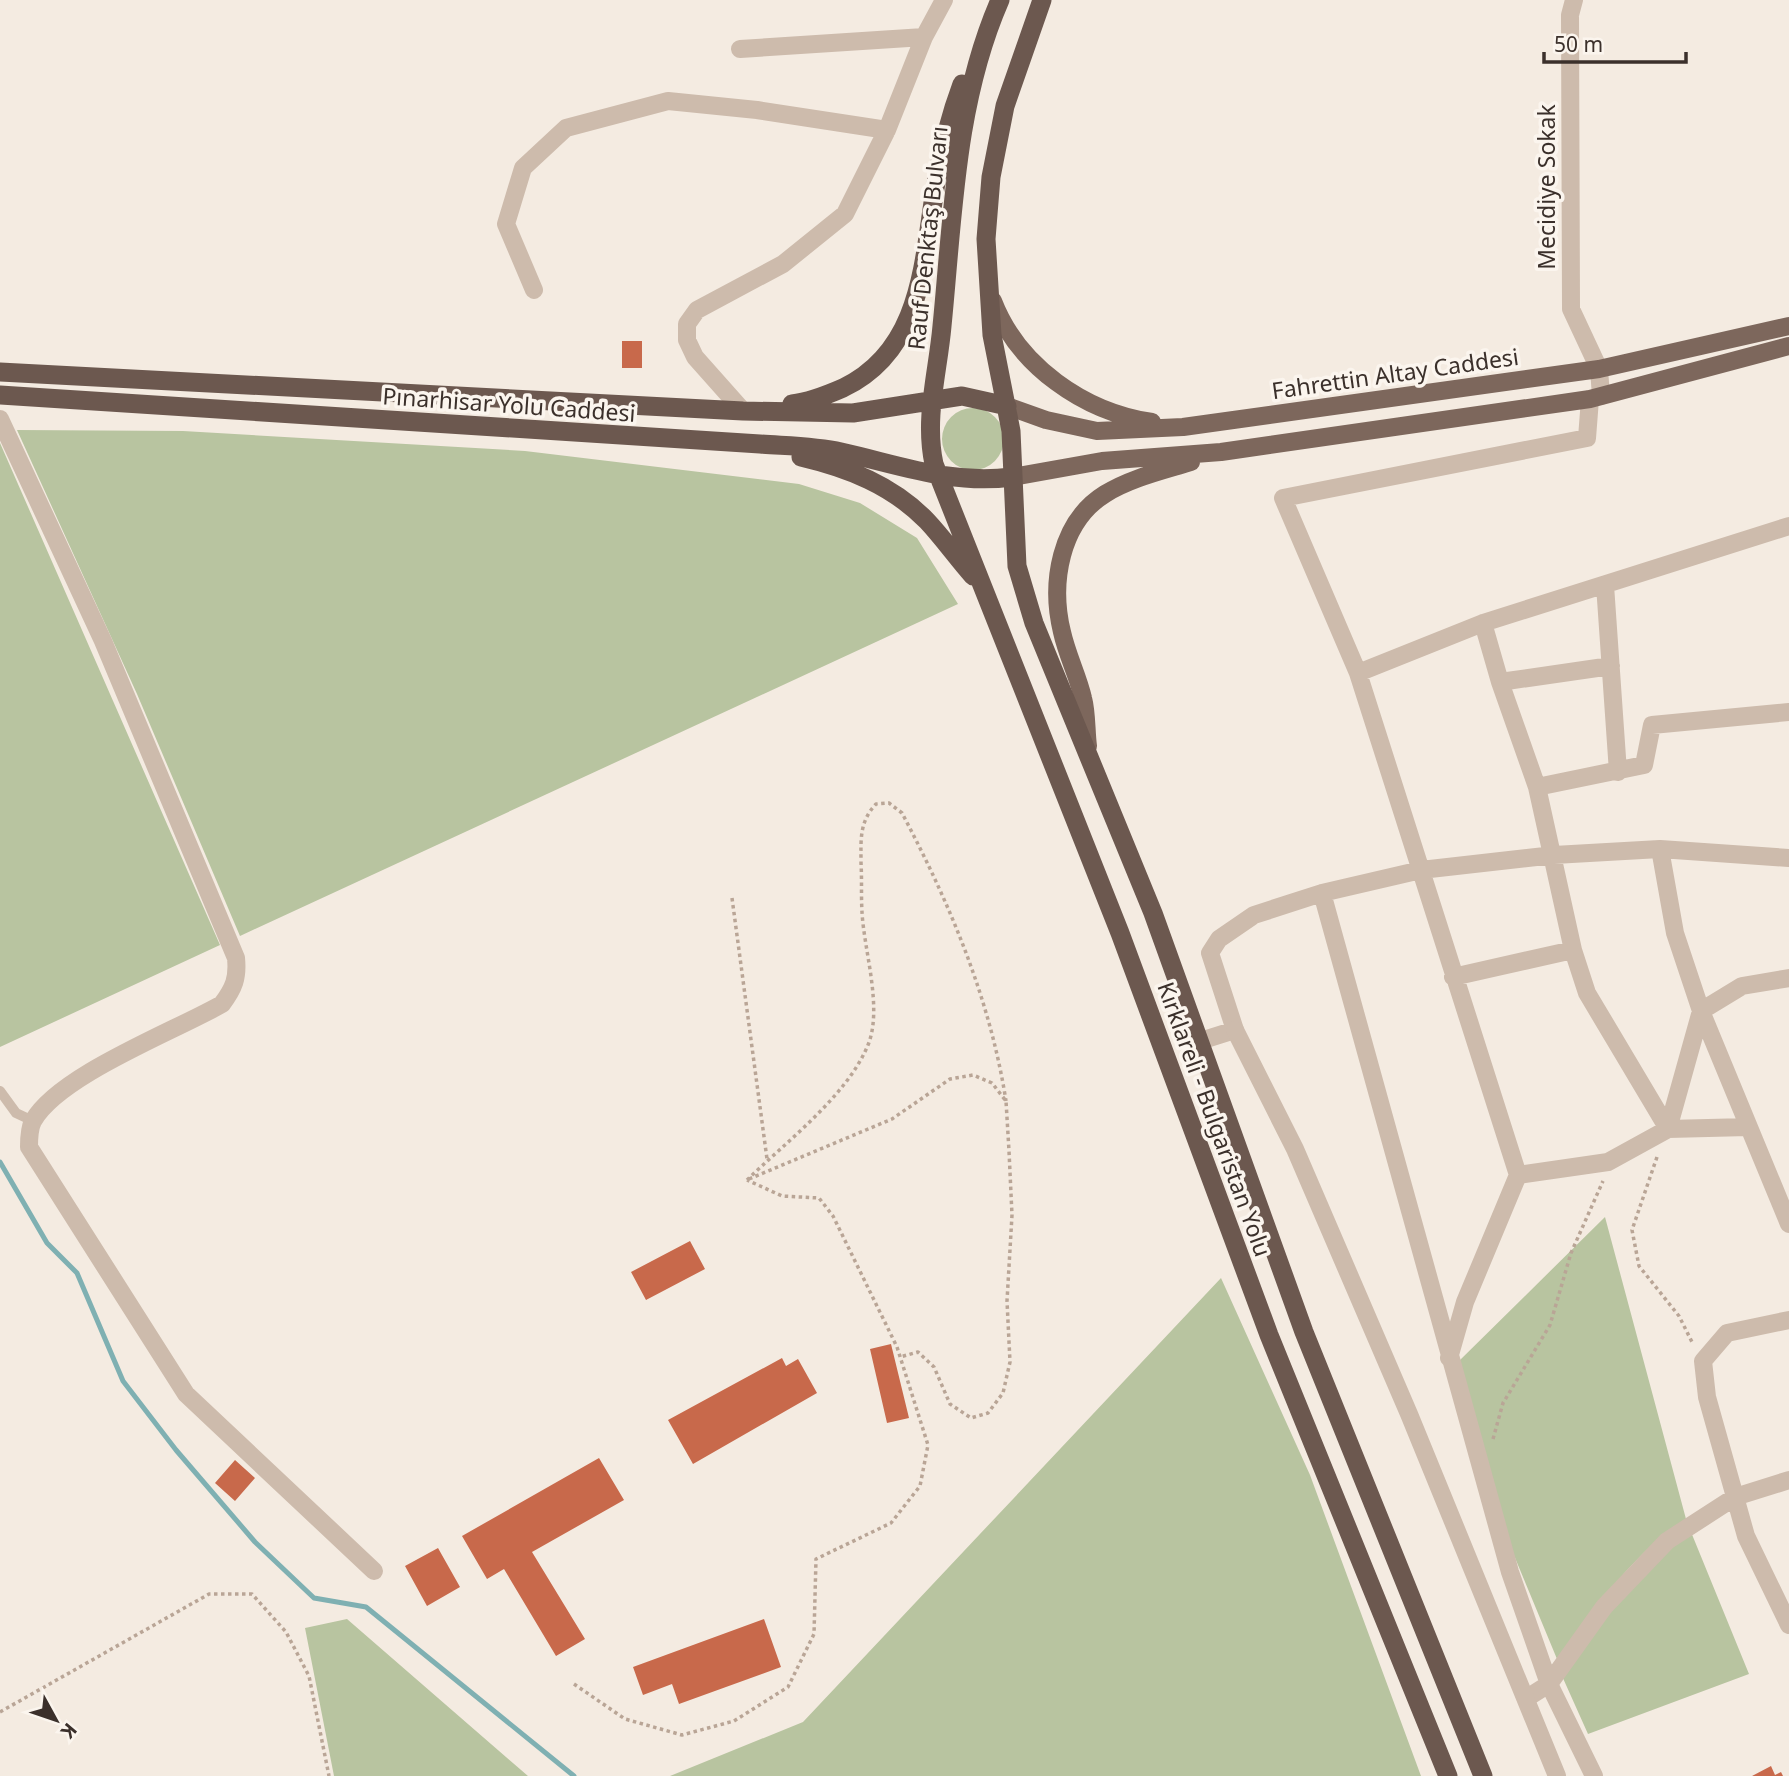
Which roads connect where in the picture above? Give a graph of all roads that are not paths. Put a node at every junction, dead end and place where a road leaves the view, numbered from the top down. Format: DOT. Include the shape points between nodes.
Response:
graph roads {
  1 [pos="944,0"];
  2 [pos="1000,0"];
  3 [pos="1042,0"];
  4 [pos="1574,0"];
  5 [pos="989,27"];
  6 [pos="924,37"];
  7 [pos="740,48"];
  8 [pos="887,130"];
  9 [pos="987,285"];
  10 [pos="534,290"];
  11 [pos="1789,326"];
  12 [pos="1789,346"];
  13 [pos="1599,369"];
  14 [pos="0,372"];
  15 [pos="0,395"];
  16 [pos="1596,397"];
  17 [pos="932,402"];
  18 [pos="1007,406"];
  19 [pos="743,411"];
  20 [pos="0,419"];
  21 [pos="1219,424"];
  22 [pos="760,444"];
  23 [pos="1221,453"];
  24 [pos="939,477"];
  25 [pos="1012,477"];
  26 [pos="1789,526"];
  27 [pos="1605,585"];
  28 [pos="986,591"];
  29 [pos="1483,623"];
  30 [pos="1611,666"];
  31 [pos="1358,673"];
  32 [pos="1500,682"];
  33 [pos="1789,712"];
  34 [pos="1088,756"];
  35 [pos="1618,772"];
  36 [pos="1537,787"];
  37 [pos="1660,849"];
  38 [pos="1555,855"];
  39 [pos="1789,858"];
  40 [pos="1421,870"];
  41 [pos="1322,893"];
  42 [pos="1573,950"];
  43 [pos="1453,977"];
  44 [pos="1789,978"];
  45 [pos="1701,1011"];
  46 [pos="1235,1030"];
  47 [pos="1197,1041"];
  48 [pos="0,1091"];
  49 [pos="33,1121"];
  50 [pos="1748,1127"];
  51 [pos="1668,1129"];
  52 [pos="1518,1175"];
  53 [pos="1789,1224"];
  54 [pos="1789,1320"];
  55 [pos="1449,1357"];
  56 [pos="1789,1480"];
  57 [pos="1735,1497"];
  58 [pos="374,1571"];
  59 [pos="1789,1625"];
  60 [pos="1549,1684"];
  61 [pos="1527,1698"];
  62 [pos="1448,1776"];
  63 [pos="1483,1776"];
  64 [pos="1557,1776"];
  65 [pos="1594,1776"];
  1 -- 6 [label="street, Rauf Denktaş Bulvarı"];
  2 -- 5 [label="highway, Rauf Denktaş Bulvarı"];
  3 -- 9 [label="highway" via="997,142 988,208"];
  4 -- 13 [label="street, Mecidiye Sokak" via="1570,15 1571,309"];
  5 -- 17 [label="highway, Rauf Denktaş Bulvarı" via="958,154"];
  5 -- 19 [label="highway" via="951,115 919,288 895,346 869,371 832,393 798,404"];
  6 -- 7 [label="street"];
  6 -- 8 [label="street, Rauf Denktaş Bulvarı"];
  8 -- 10 [label="street" via="668,102 566,128 523,168 506,224"];
  8 -- 19 [label="street, Rauf Denktaş Bulvarı" via="845,214 783,264 696,310 687,324 687,341 695,357"];
  9 -- 18 [label="highway"];
  9 -- 21 [label="main road" via="1013,342 1048,376 1100,408 1134,419"];
  11 -- 13 [label="main road, Fahrettin Altay Caddesi"];
  12 -- 16 [label="main road"];
  13 -- 16 [label="street"];
  13 -- 21 [label="main road, Fahrettin Altay Caddesi"];
  14 -- 19 [label="highway, Pınarhisar Yolu Caddesi"];
  15 -- 22 [label="highway, Pınarhisar Yolu Caddesi"];
  16 -- 23 [label="main road"];
  16 -- 31 [label="street" via="1587,438 1283,498"];
  17 -- 18 [label="highway, Pınarhisar Yolu Caddesi" via="962,397"];
  17 -- 19 [label="highway, Pınarhisar Yolu Caddesi" via="853,413"];
  17 -- 24 [label="highway, Rauf Denktaş Bulvarı" via="930,435"];
  18 -- 21 [label="main road, Fahrettin Altay Caddesi" via="1097,431"];
  18 -- 25 [label="highway, Kırklareli - Bulgaristan Yolu"];
  20 -- 49 [label="street" via="103,641 236,958 238,975 222,1004 104,1063 68,1087"];
  22 -- 24 [label="highway, Pınarhisar Yolu Caddesi" via="838,451"];
  22 -- 28 [label="highway" via="854,472 879,485 926,520"];
  23 -- 25 [label="main road" via="1102,461"];
  23 -- 34 [label="main road" via="1106,493 1077,520 1066,543 1057,601 1062,634 1084,700"];
  24 -- 25 [label="highway, Pınarhisar Yolu Caddesi"];
  24 -- 28 [label="highway, Kırklareli - Bulgaristan Yolu"];
  25 -- 34 [label="highway, Kırklareli - Bulgaristan Yolu" via="1017,566 1034,623"];
  26 -- 27 [label="street"];
  27 -- 29 [label="street"];
  27 -- 30 [label="street"];
  28 -- 62 [label="highway, Kırklareli - Bulgaristan Yolu" via="1120,933 1269,1335"];
  29 -- 31 [label="street"];
  29 -- 32 [label="street"];
  30 -- 32 [label="street"];
  30 -- 35 [label="street"];
  31 -- 40 [label="street"];
  32 -- 36 [label="street"];
  33 -- 35 [label="street" via="1652,725 1644,765"];
  34 -- 47 [label="highway, Kırklareli - Bulgaristan Yolu" via="1153,913"];
  35 -- 36 [label="street"];
  36 -- 38 [label="street"];
  37 -- 38 [label="street"];
  37 -- 39 [label="street"];
  37 -- 45 [label="street" via="1675,933"];
  38 -- 40 [label="street"];
  38 -- 42 [label="street"];
  40 -- 41 [label="street"];
  40 -- 43 [label="street"];
  41 -- 46 [label="street" via="1254,915 1219,939 1210,953"];
  41 -- 55 [label="street"];
  42 -- 43 [label="street"];
  42 -- 51 [label="street" via="1587,993"];
  43 -- 52 [label="street"];
  44 -- 45 [label="street" via="1742,986"];
  45 -- 50 [label="street"];
  45 -- 51 [label="street"];
  46 -- 47 [label="street"];
  46 -- 61 [label="street" via="1295,1149"];
  47 -- 63 [label="highway, Kırklareli - Bulgaristan Yolu" via="1304,1332"];
  48 -- 49 [label="lane" via="16,1113"];
  49 -- 58 [label="street" via="29,1147 186,1394"];
  50 -- 51 [label="street"];
  50 -- 53 [label="street"];
  51 -- 52 [label="street" via="1612,1159"];
  52 -- 55 [label="street" via="1465,1302"];
  54 -- 57 [label="street" via="1727,1333 1703,1361 1707,1397"];
  55 -- 60 [label="street" via="1510,1572"];
  56 -- 57 [label="street"];
  57 -- 59 [label="street" via="1746,1536"];
  57 -- 60 [label="street" via="1667,1541 1604,1607"];
  60 -- 61 [label="street"];
  60 -- 65 [label="street"];
  61 -- 64 [label="street"];
}
